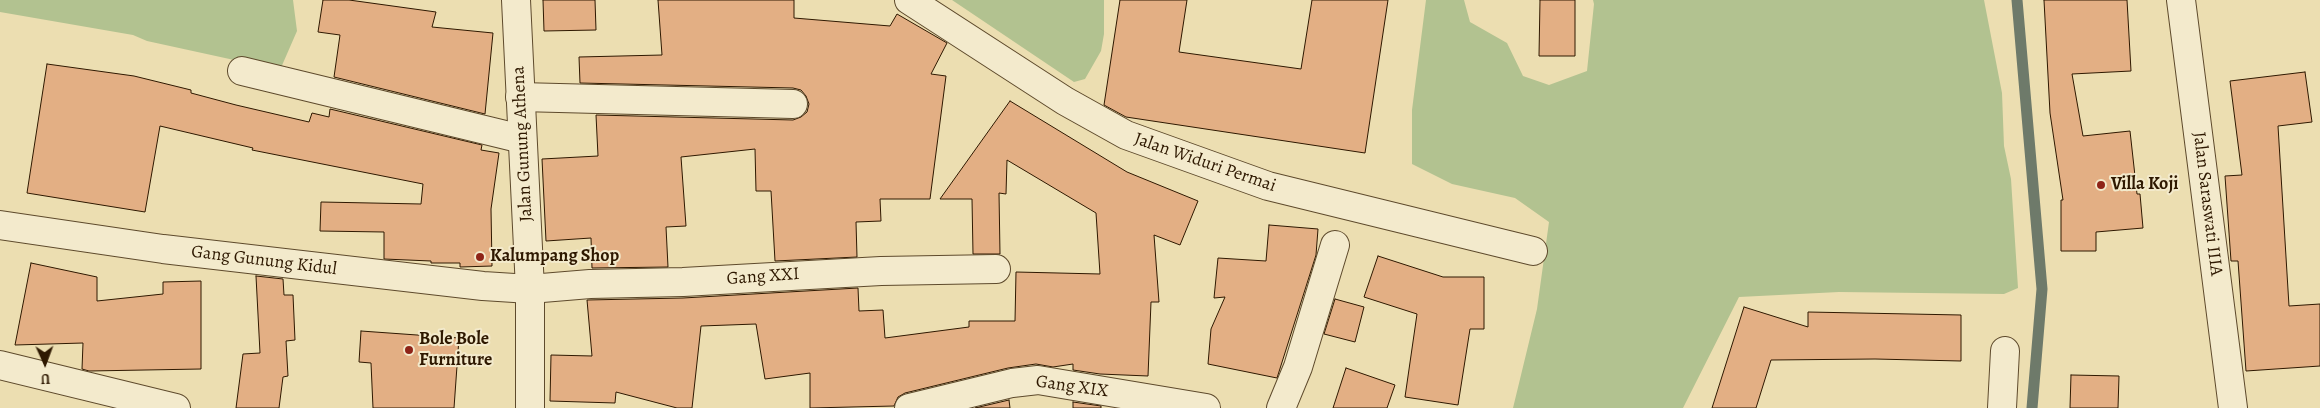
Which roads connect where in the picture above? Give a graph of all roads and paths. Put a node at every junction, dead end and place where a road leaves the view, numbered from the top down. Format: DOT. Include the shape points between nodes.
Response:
graph roads {
  1 [pos="516,0"];
  2 [pos="909,0"];
  3 [pos="2181,0"];
  4 [pos="242,70"];
  5 [pos="520,96"];
  6 [pos="793,104"];
  7 [pos="522,139"];
  8 [pos="0,225"];
  9 [pos="1335,245"];
  10 [pos="1532,251"];
  11 [pos="996,269"];
  12 [pos="530,289"];
  13 [pos="2005,351"];
  14 [pos="0,365"];
  15 [pos="176,408"];
  16 [pos="530,408"];
  17 [pos="909,408"];
  18 [pos="1206,408"];
  19 [pos="1281,408"];
  20 [pos="2002,408"];
  21 [pos="2233,408"];
  1 -- 5 [label="street, Jalan Gunung Athena"];
  2 -- 10 [label="street, Jalan Widuri Permai" via="1065,101 1126,135 1268,186"];
  3 -- 21 [label="street, Jalan Saraswati IIIA"];
  4 -- 7 [label="street"];
  5 -- 6 [label="street"];
  5 -- 7 [label="street, Jalan Gunung Athena"];
  7 -- 12 [label="street, Jalan Gunung Athena"];
  8 -- 12 [label="street, Gang Gunung Kidul" via="163,249"];
  9 -- 19 [label="street" via="1298,366"];
  11 -- 12 [label="street, Gang XXI" via="882,270"];
  12 -- 16 [label="street, Jalan Gunung Athena"];
  13 -- 20 [label="street"];
  14 -- 15 [label="street"];
  17 -- 18 [label="street, Gang XIX" via="1012,383 1038,380"];
}
